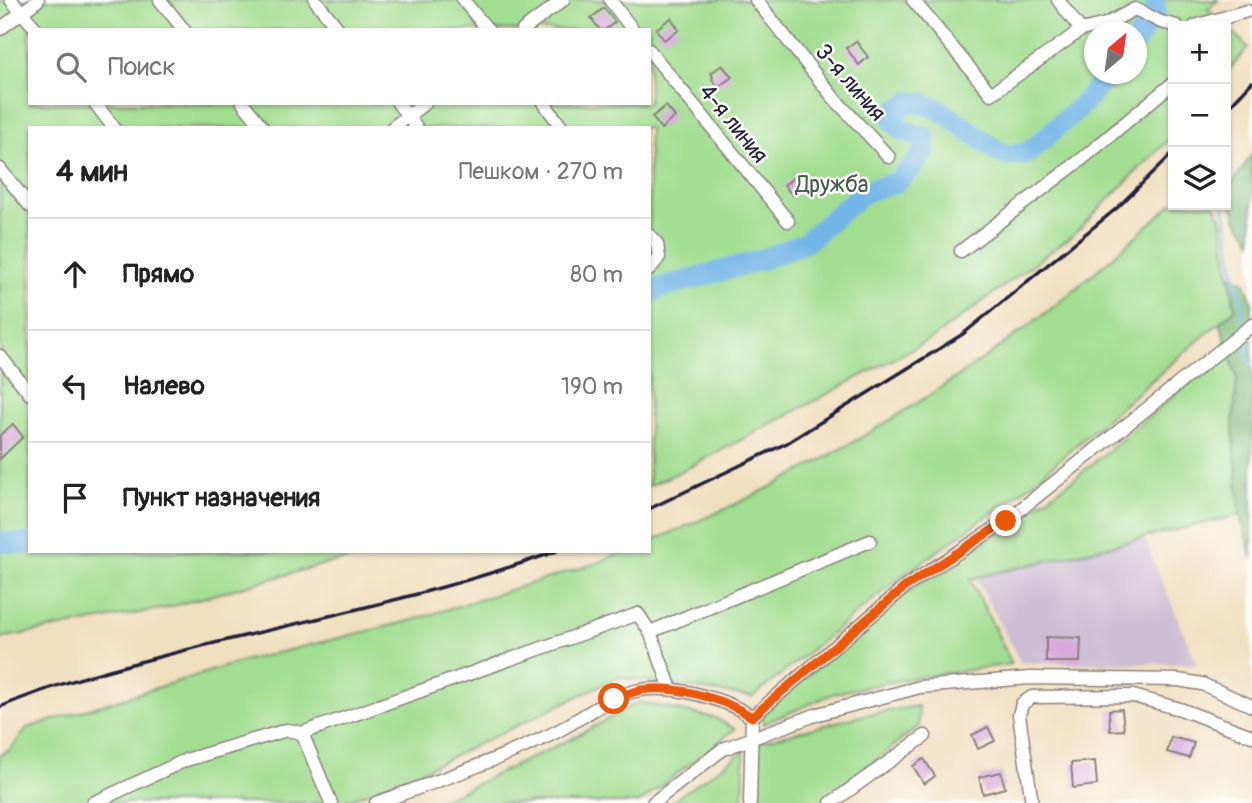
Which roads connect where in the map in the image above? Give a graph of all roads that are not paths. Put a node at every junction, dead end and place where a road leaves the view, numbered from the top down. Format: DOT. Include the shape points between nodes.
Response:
graph roads {
  1 [pos="11,0"];
  2 [pos="38,0"];
  3 [pos="160,0"];
  4 [pos="315,0"];
  5 [pos="463,0"];
  6 [pos="563,0"];
  7 [pos="610,0"];
  8 [pos="756,0"];
  9 [pos="913,0"];
  10 [pos="1058,0"];
  11 [pos="1136,7"];
  12 [pos="1247,11"];
  13 [pos="23,12"];
  14 [pos="1212,21"];
  15 [pos="1168,24"];
  16 [pos="35,28"];
  17 [pos="182,28"];
  18 [pos="337,28"];
  19 [pos="486,28"];
  20 [pos="526,28"];
  21 [pos="631,28"];
  22 [pos="0,29"];
  23 [pos="1081,30"];
  24 [pos="651,52"];
  25 [pos="1172,84"];
  26 [pos="97,105"];
  27 [pos="245,105"];
  28 [pos="400,105"];
  29 [pos="422,105"];
  30 [pos="545,105"];
  31 [pos="408,116"];
  32 [pos="112,126"];
  33 [pos="261,126"];
  34 [pos="395,126"];
  35 [pos="416,126"];
  36 [pos="561,126"];
  37 [pos="889,157"];
  38 [pos="0,169"];
  39 [pos="28,204"];
  40 [pos="788,221"];
  41 [pos="651,237"];
  42 [pos="961,251"];
  43 [pos="651,268"];
  44 [pos="1252,325"];
  45 [pos="0,356"];
  46 [pos="28,392"];
  47 [pos="870,541"];
  48 [pos="650,632"];
  49 [pos="671,688"];
  50 [pos="1252,706"];
  51 [pos="752,717"];
  52 [pos="302,733"];
  53 [pos="925,736"];
  54 [pos="1252,736"];
  55 [pos="753,737"];
  56 [pos="93,803"];
  57 [pos="331,803"];
  58 [pos="376,803"];
  59 [pos="653,803"];
  60 [pos="750,803"];
  61 [pos="831,803"];
  62 [pos="1032,803"];
  1 -- 13 [label="street"];
  2 -- 13 [label="street"];
  3 -- 17 [label="street"];
  4 -- 18 [label="street"];
  5 -- 19 [label="street"];
  6 -- 20 [label="street"];
  7 -- 21 [label="street"];
  8 -- 37 [label="street, 3-я линия" via="832,97"];
  9 -- 23 [label="street" via="990,94"];
  10 -- 23 [label="street"];
  11 -- 15 [label="street"];
  11 -- 23 [label="street" via="1106,24"];
  12 -- 14 [label="street"];
  13 -- 16 [label="street"];
  13 -- 22 [label="street"];
  24 -- 40 [label="street, 4-я линия"];
  25 -- 42 [label="street"];
  26 -- 32 [label="street"];
  27 -- 33 [label="street"];
  28 -- 31 [label="street"];
  29 -- 31 [label="street"];
  30 -- 36 [label="street"];
  31 -- 34 [label="street"];
  31 -- 35 [label="street"];
  38 -- 39 [label="street"];
  41 -- 43 [label="street" via="659,257"];
  44 -- 51 [label="street" via="1006,521 905,587"];
  45 -- 46 [label="street"];
  47 -- 48 [label="street"];
  48 -- 49 [label="street"];
  48 -- 52 [label="street" via="638,614"];
  49 -- 51 [label="street" via="738,708"];
  49 -- 58 [label="street" via="639,690 614,699 491,762"];
  50 -- 55 [label="street" via="1202,684 1178,680 1030,678 920,687"];
  51 -- 55 [label="street"];
  52 -- 56 [label="street" via="287,730 186,760"];
  52 -- 57 [label="street"];
  53 -- 61 [label="street"];
  54 -- 62 [label="street" via="1133,696 1028,698 1019,715"];
  55 -- 59 [label="street" via="723,749"];
  55 -- 60 [label="street"];
}
